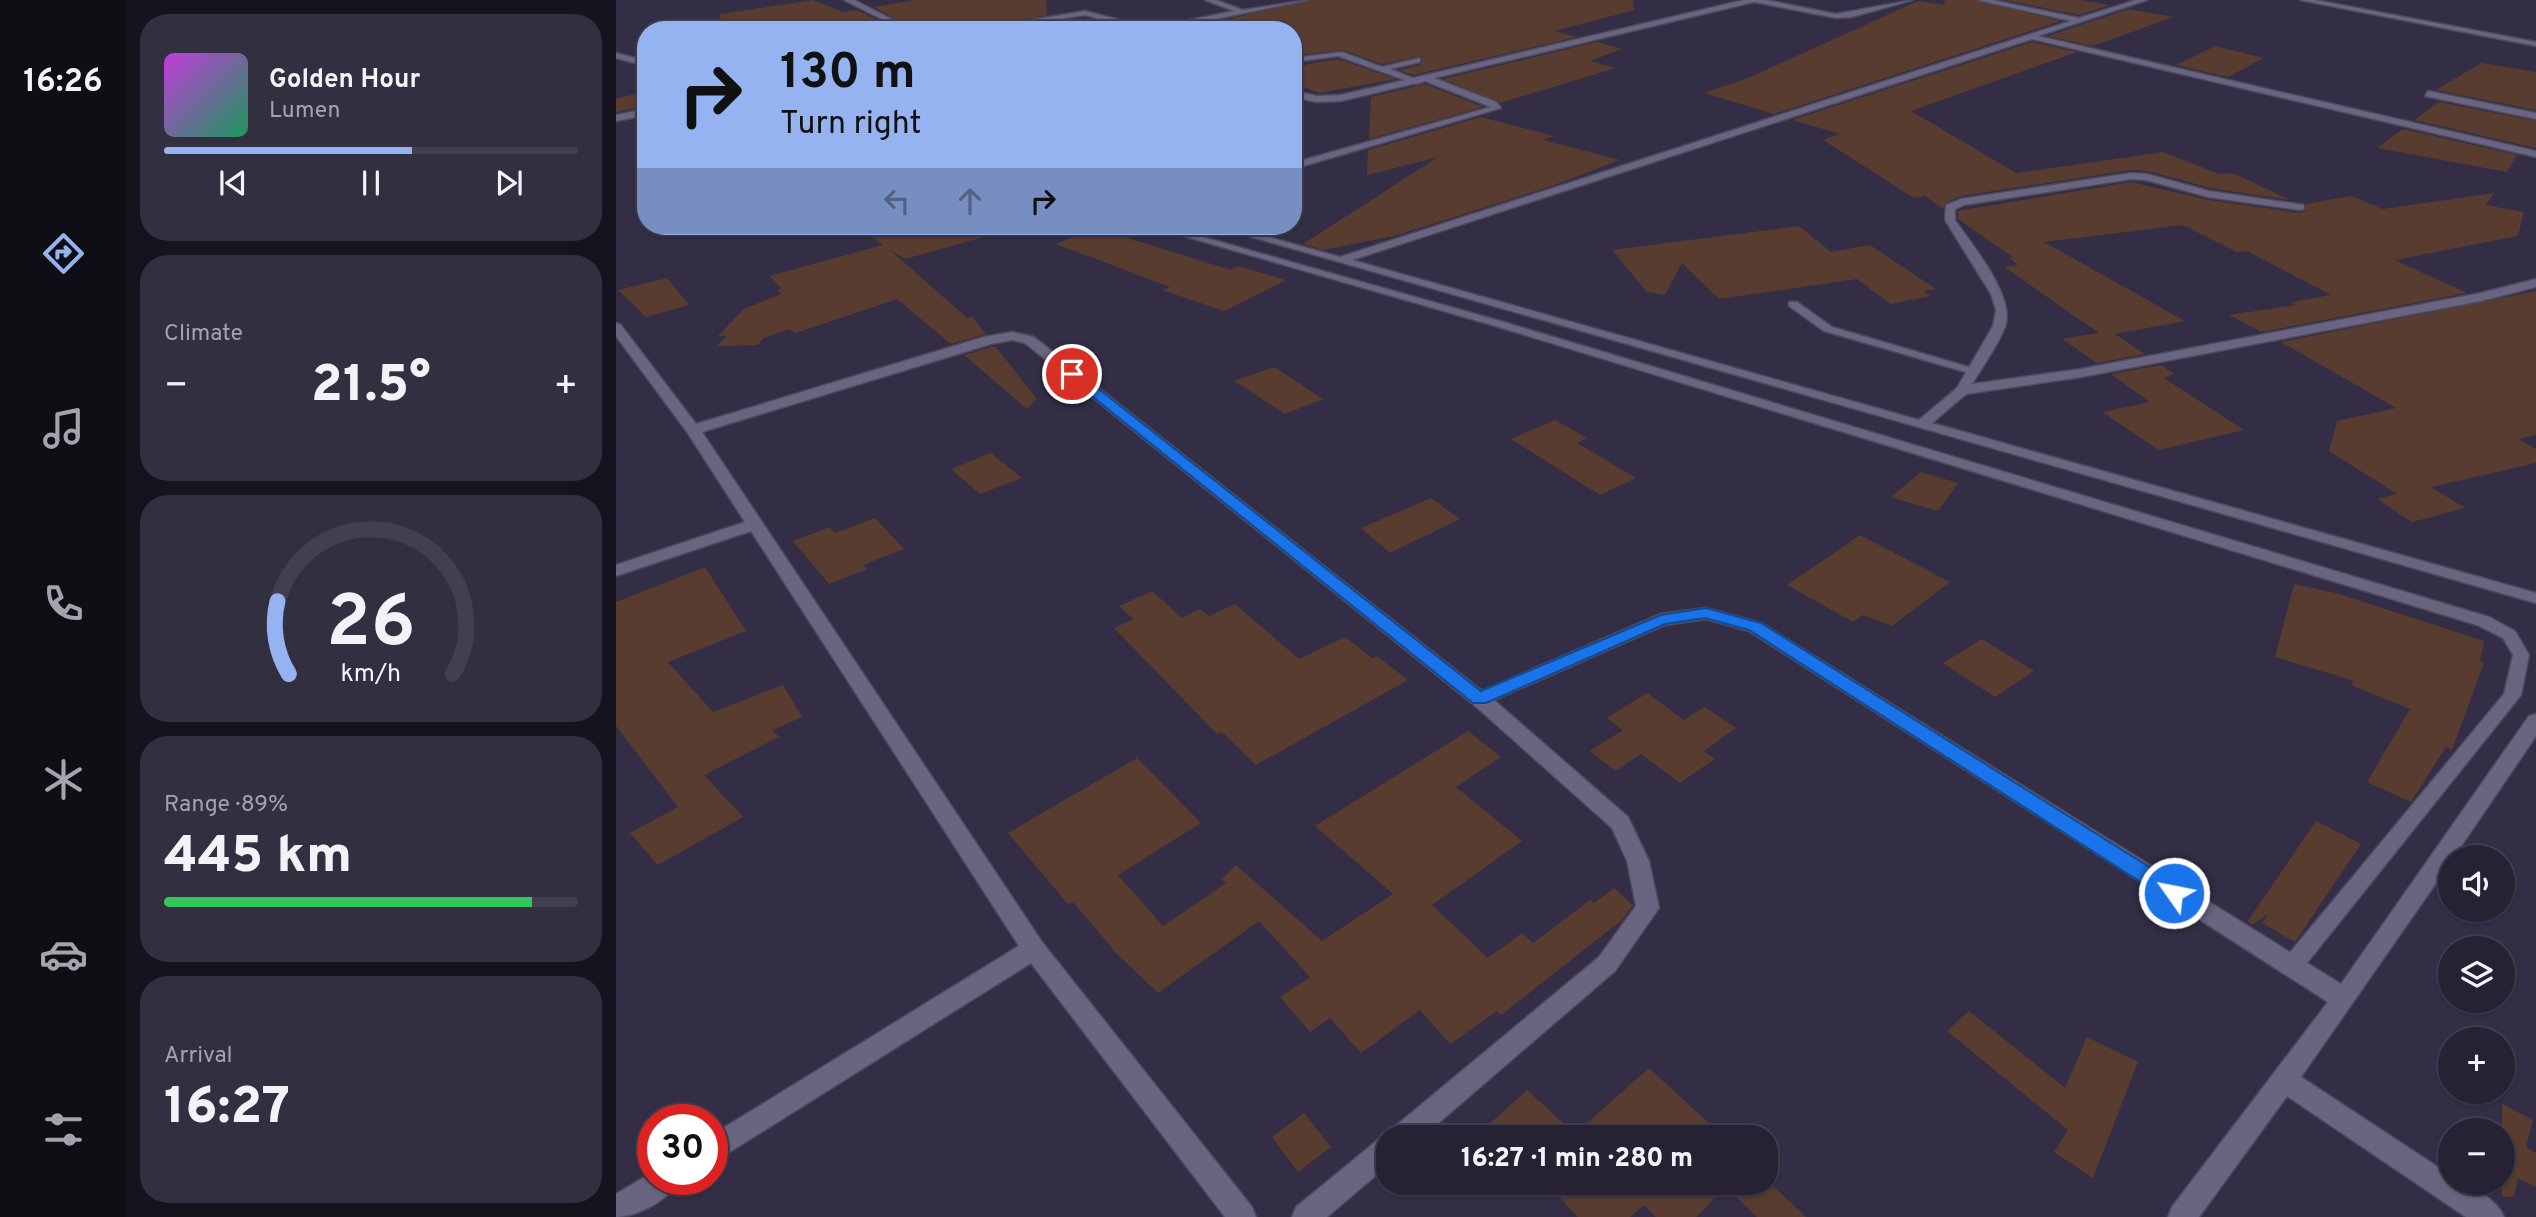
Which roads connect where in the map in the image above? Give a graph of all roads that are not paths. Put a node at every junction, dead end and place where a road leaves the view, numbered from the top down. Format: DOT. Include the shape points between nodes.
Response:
graph roads {
  1 [pos="848,0"];
  2 [pos="1209,0"];
  3 [pos="1304,0"];
  4 [pos="1754,0"];
  5 [pos="1908,0"];
  6 [pos="1986,0"];
  7 [pos="2143,0"];
  8 [pos="2304,0"];
  9 [pos="2361,0"];
  10 [pos="2343,7"];
  11 [pos="1242,12"];
  12 [pos="891,21"];
  13 [pos="1034,21"];
  14 [pos="1115,21"];
  15 [pos="1196,21"];
  16 [pos="2081,21"];
  17 [pos="2033,37"];
  18 [pos="2536,44"];
  19 [pos="616,55"];
  20 [pos="1302,59"];
  21 [pos="1417,60"];
  22 [pos="637,61"];
  23 [pos="1382,69"];
  24 [pos="1423,80"];
  25 [pos="2428,94"];
  26 [pos="1302,96"];
  27 [pos="637,114"];
  28 [pos="2536,116"];
  29 [pos="616,118"];
  30 [pos="2536,154"];
  31 [pos="1302,163"];
  32 [pos="2300,207"];
  33 [pos="1186,235"];
  34 [pos="1250,235"];
  35 [pos="1300,249"];
  36 [pos="1270,259"];
  37 [pos="1342,260"];
  38 [pos="2536,283"];
  39 [pos="1793,304"];
  40 [pos="616,327"];
  41 [pos="1973,370"];
  42 [pos="1962,390"];
  43 [pos="1924,424"];
  44 [pos="693,430"];
  45 [pos="755,524"];
  46 [pos="616,570"];
  47 [pos="2536,598"];
  48 [pos="1480,699"];
  49 [pos="2536,721"];
  50 [pos="1034,949"];
  51 [pos="2291,967"];
  52 [pos="2344,999"];
  53 [pos="2282,1080"];
  54 [pos="1416,1125"];
  55 [pos="728,1140"];
  56 [pos="1376,1158"];
  57 [pos="640,1195"];
  58 [pos="616,1210"];
  59 [pos="1242,1217"];
  60 [pos="1306,1217"];
  61 [pos="2182,1217"];
  62 [pos="2490,1217"];
  1 -- 12 [label="street"];
  2 -- 11 [label="street"];
  3 -- 11 [label="street"];
  4 -- 5 [label="street" via="1836,16"];
  4 -- 24 [label="street"];
  6 -- 16 [label="street"];
  7 -- 16 [label="street"];
  8 -- 10 [label="street"];
  9 -- 10 [label="street"];
  10 -- 18 [label="street"];
  11 -- 15 [label="street"];
  13 -- 14 [label="street" via="1085,13"];
  16 -- 17 [label="street"];
  17 -- 30 [label="street"];
  17 -- 37 [label="street"];
  19 -- 22 [label="street"];
  20 -- 23 [label="lane" via="1335,54"];
  21 -- 23 [label="lane"];
  23 -- 24 [label="lane"];
  24 -- 26 [label="street" via="1341,98"];
  24 -- 31 [label="street" via="1497,108"];
  25 -- 28 [label="street"];
  27 -- 29 [label="street"];
  32 -- 41 [label="street" via="2208,194 2132,176 1950,207 1950,220 1997,294 2002,310 1999,326"];
  33 -- 36 [label="lane"];
  34 -- 35 [label="street"];
  35 -- 36 [label="lane"];
  35 -- 37 [label="street"];
  36 -- 51 [label="lane" via="2483,621 2509,635 2521,655 2512,695"];
  37 -- 43 [label="street"];
  38 -- 42 [label="street" via="2081,373"];
  39 -- 41 [label="lane" via="1828,329"];
  40 -- 44 [label="street"];
  41 -- 42 [label="street"];
  42 -- 43 [label="street"];
  43 -- 47 [label="street"];
  44 -- 45 [label="street"];
  44 -- 48 [label="street" via="989,340 1012,336 1029,340"];
  45 -- 46 [label="street"];
  45 -- 50 [label="street"];
  48 -- 51 [label="street" via="1661,620 1706,613 1755,626"];
  48 -- 54 [label="street" via="1620,823 1638,861 1648,908 1607,964"];
  49 -- 52 [label="street"];
  50 -- 55 [label="street"];
  50 -- 59 [label="street"];
  51 -- 52 [label="street"];
  52 -- 53 [label="street"];
  53 -- 61 [label="street"];
  53 -- 62 [label="street"];
  56 -- 60 [label="street"];
  57 -- 58 [label="street"];
}
